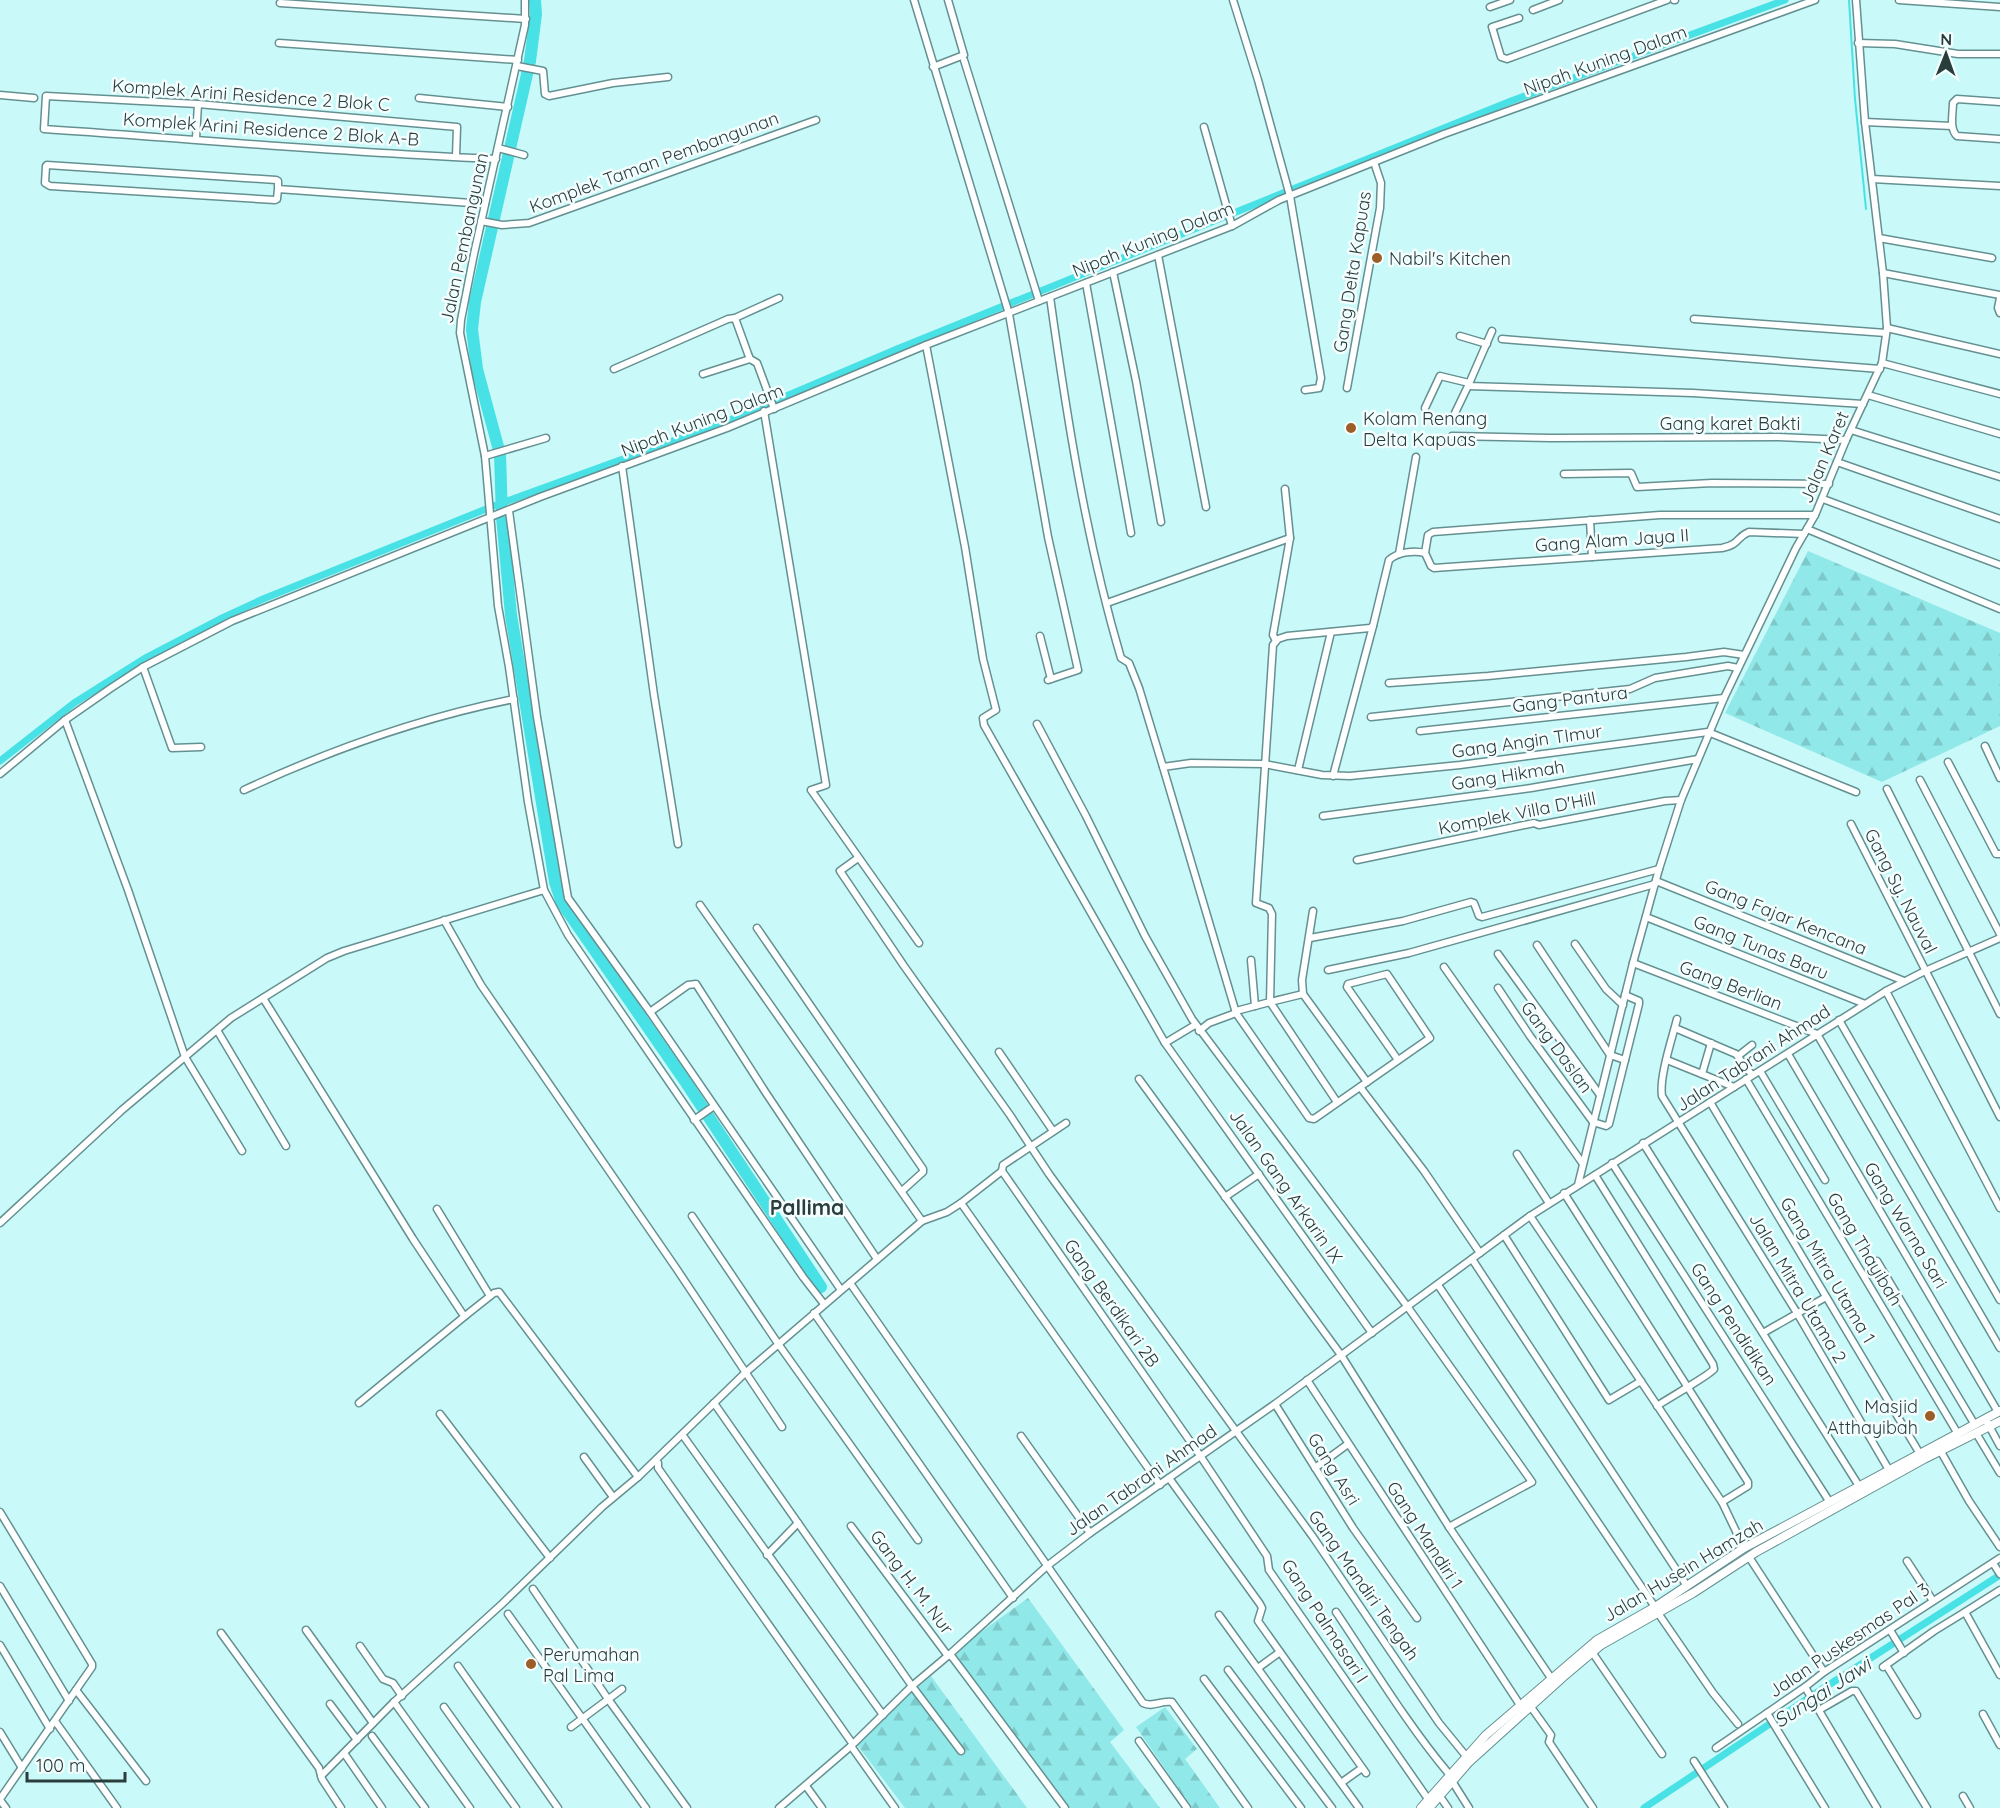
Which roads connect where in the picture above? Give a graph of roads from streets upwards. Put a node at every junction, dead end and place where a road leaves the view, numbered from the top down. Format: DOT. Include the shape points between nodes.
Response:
graph roads {
  1 [pos="525,0"];
  2 [pos="914,0"];
  3 [pos="948,0"];
  4 [pos="1233,0"];
  5 [pos="1510,0"];
  6 [pos="1559,0"];
  7 [pos="1667,0"];
  8 [pos="1815,0"];
  9 [pos="1856,0"];
  10 [pos="1899,0"];
  11 [pos="280,3"];
  12 [pos="1490,7"];
  13 [pos="2000,7"];
  14 [pos="1533,10"];
  15 [pos="1520,18"];
  16 [pos="526,19"];
  17 [pos="279,43"];
  18 [pos="1858,43"];
  19 [pos="2000,54"];
  20 [pos="964,60"];
  21 [pos="518,64"];
  22 [pos="933,67"];
  23 [pos="668,76"];
  24 [pos="0,95"];
  25 [pos="34,98"];
  26 [pos="419,98"];
  27 [pos="2000,102"];
  28 [pos="198,104"];
  29 [pos="508,107"];
  30 [pos="816,120"];
  31 [pos="1865,122"];
  32 [pos="1952,126"];
  33 [pos="1204,127"];
  34 [pos="44,129"];
  35 [pos="196,138"];
  36 [pos="2000,140"];
  37 [pos="498,148"];
  38 [pos="524,155"];
  39 [pos="456,157"];
  40 [pos="496,159"];
  41 [pos="1374,162"];
  42 [pos="1872,179"];
  43 [pos="2000,186"];
  44 [pos="278,189"];
  45 [pos="1290,193"];
  46 [pos="485,204"];
  47 [pos="1229,219"];
  48 [pos="484,221"];
  49 [pos="1879,237"];
  50 [pos="1158,255"];
  51 [pos="1992,258"];
  52 [pos="1113,272"];
  53 [pos="1883,273"];
  54 [pos="1086,283"];
  55 [pos="2000,296"];
  56 [pos="1050,297"];
  57 [pos="779,298"];
  58 [pos="1039,301"];
  59 [pos="1009,313"];
  60 [pos="2000,313"];
  61 [pos="735,318"];
  62 [pos="1694,319"];
  63 [pos="1492,331"];
  64 [pos="1887,331"];
  65 [pos="1460,336"];
  66 [pos="1502,339"];
  67 [pos="1487,344"];
  68 [pos="926,345"];
  69 [pos="2000,354"];
  70 [pos="750,359"];
  71 [pos="1881,366"];
  72 [pos="614,369"];
  73 [pos="703,374"];
  74 [pos="1469,384"];
  75 [pos="1347,388"];
  76 [pos="1305,390"];
  77 [pos="2000,394"];
  78 [pos="1868,395"];
  79 [pos="1863,404"];
  80 [pos="772,405"];
  81 [pos="1425,408"];
  82 [pos="764,411"];
  83 [pos="1455,412"];
  84 [pos="1851,430"];
  85 [pos="2000,434"];
  86 [pos="1452,436"];
  87 [pos="546,438"];
  88 [pos="1846,440"];
  89 [pos="488,455"];
  90 [pos="1416,458"];
  91 [pos="1837,462"];
  92 [pos="622,466"];
  93 [pos="1564,474"];
  94 [pos="2000,477"];
  95 [pos="1829,484"];
  96 [pos="1285,489"];
  97 [pos="1822,498"];
  98 [pos="1206,507"];
  99 [pos="507,512"];
  100 [pos="1815,515"];
  101 [pos="491,516"];
  102 [pos="2000,519"];
  103 [pos="1590,520"];
  104 [pos="1161,522"];
  105 [pos="1806,531"];
  106 [pos="1131,533"];
  107 [pos="1290,538"];
  108 [pos="1425,552"];
  109 [pos="1399,554"];
  110 [pos="1592,556"];
  111 [pos="2000,565"];
  112 [pos="1107,603"];
  113 [pos="2000,609"];
  114 [pos="1373,626"];
  115 [pos="1331,632"];
  116 [pos="1040,636"];
  117 [pos="1276,641"];
  118 [pos="1744,655"];
  119 [pos="143,667"];
  120 [pos="1738,668"];
  121 [pos="1389,683"];
  122 [pos="1724,698"];
  123 [pos="514,699"];
  124 [pos="1371,717"];
  125 [pos="65,720"];
  126 [pos="1036,724"];
  127 [pos="1420,731"];
  128 [pos="1708,732"];
  129 [pos="1985,746"];
  130 [pos="201,747"];
  131 [pos="1698,759"];
  132 [pos="1948,762"];
  133 [pos="1264,764"];
  134 [pos="1163,767"];
  135 [pos="1298,770"];
  136 [pos="0,774"];
  137 [pos="1333,776"];
  138 [pos="2000,778"];
  139 [pos="1920,780"];
  140 [pos="1887,789"];
  141 [pos="244,790"];
  142 [pos="1856,792"];
  143 [pos="1682,800"];
  144 [pos="1323,816"];
  145 [pos="1851,824"];
  146 [pos="678,844"];
  147 [pos="2000,854"];
  148 [pos="858,858"];
  149 [pos="1358,860"];
  150 [pos="1659,869"];
  151 [pos="1656,882"];
  152 [pos="544,890"];
  153 [pos="700,905"];
  154 [pos="1313,912"];
  155 [pos="1646,917"];
  156 [pos="444,920"];
  157 [pos="757,928"];
  158 [pos="2000,936"];
  159 [pos="1310,938"];
  160 [pos="919,943"];
  161 [pos="1575,944"];
  162 [pos="1537,945"];
  163 [pos="1968,952"];
  164 [pos="1498,954"];
  165 [pos="1251,960"];
  166 [pos="1633,963"];
  167 [pos="1444,968"];
  168 [pos="1328,970"];
  169 [pos="1924,971"];
  170 [pos="1904,981"];
  171 [pos="1498,988"];
  172 [pos="1886,991"];
  173 [pos="1303,994"];
  174 [pos="1625,995"];
  175 [pos="263,998"];
  176 [pos="1270,1002"];
  177 [pos="1865,1004"];
  178 [pos="1623,1005"];
  179 [pos="1255,1006"];
  180 [pos="650,1012"];
  181 [pos="1236,1012"];
  182 [pos="2000,1014"];
  183 [pos="1677,1019"];
  184 [pos="1839,1020"];
  185 [pos="1197,1028"];
  186 [pos="1675,1028"];
  187 [pos="217,1030"];
  188 [pos="1817,1034"];
  189 [pos="1165,1043"];
  190 [pos="1711,1043"];
  191 [pos="1752,1045"];
  192 [pos="999,1052"];
  193 [pos="1788,1054"];
  194 [pos="1610,1055"];
  195 [pos="1738,1056"];
  196 [pos="185,1057"];
  197 [pos="1398,1060"];
  198 [pos="1625,1060"];
  199 [pos="1666,1060"];
  200 [pos="1760,1071"];
  201 [pos="1702,1074"];
  202 [pos="1752,1075"];
  203 [pos="1139,1079"];
  204 [pos="1746,1079"];
  205 [pos="1367,1082"];
  206 [pos="1603,1084"];
  207 [pos="1360,1087"];
  208 [pos="1734,1088"];
  209 [pos="1618,1089"];
  210 [pos="1600,1095"];
  211 [pos="1337,1102"];
  212 [pos="1710,1102"];
  213 [pos="714,1106"];
  214 [pos="2000,1117"];
  215 [pos="694,1120"];
  216 [pos="1593,1122"];
  217 [pos="1066,1123"];
  218 [pos="1679,1123"];
  219 [pos="1053,1131"];
  220 [pos="1643,1143"];
  221 [pos="286,1146"];
  222 [pos="1031,1146"];
  223 [pos="242,1151"];
  224 [pos="1517,1154"];
  225 [pos="1612,1163"];
  226 [pos="1583,1164"];
  227 [pos="1002,1168"];
  228 [pos="1259,1174"];
  229 [pos="1595,1175"];
  230 [pos="1825,1180"];
  231 [pos="1578,1185"];
  232 [pos="902,1191"];
  233 [pos="1564,1193"];
  234 [pos="1225,1197"];
  235 [pos="962,1203"];
  236 [pos="1549,1203"];
  237 [pos="2000,1208"];
  238 [pos="437,1209"];
  239 [pos="692,1216"];
  240 [pos="1530,1216"];
  241 [pos="922,1221"];
  242 [pos="0,1223"];
  243 [pos="1504,1235"];
  244 [pos="1480,1253"];
  245 [pos="877,1259"];
  246 [pos="1472,1259"];
  247 [pos="1877,1262"];
  248 [pos="850,1283"];
  249 [pos="1438,1285"];
  250 [pos="841,1290"];
  251 [pos="490,1296"];
  252 [pos="1826,1296"];
  253 [pos="2000,1300"];
  254 [pos="824,1304"];
  255 [pos="1407,1306"];
  256 [pos="814,1312"];
  257 [pos="1797,1313"];
  258 [pos="465,1316"];
  259 [pos="1372,1333"];
  260 [pos="1763,1333"];
  261 [pos="778,1345"];
  262 [pos="2000,1348"];
  263 [pos="1341,1355"];
  264 [pos="745,1373"];
  265 [pos="1307,1380"];
  266 [pos="1641,1381"];
  267 [pos="1687,1386"];
  268 [pos="359,1403"];
  269 [pos="714,1403"];
  270 [pos="1275,1404"];
  271 [pos="1657,1406"];
  272 [pos="1999,1411"];
  273 [pos="440,1414"];
  274 [pos="2000,1420"];
  275 [pos="1987,1423"];
  276 [pos="782,1427"];
  277 [pos="1976,1429"];
  278 [pos="1236,1431"];
  279 [pos="1958,1434"];
  280 [pos="1021,1436"];
  281 [pos="684,1437"];
  282 [pos="1347,1444"];
  283 [pos="2000,1446"];
  284 [pos="1940,1450"];
  285 [pos="1920,1454"];
  286 [pos="1201,1456"];
  287 [pos="584,1457"];
  288 [pos="658,1463"];
  289 [pos="1315,1468"];
  290 [pos="1889,1470"];
  291 [pos="2000,1473"];
  292 [pos="638,1477"];
  293 [pos="1170,1478"];
  294 [pos="1160,1485"];
  295 [pos="1859,1486"];
  296 [pos="1848,1496"];
  297 [pos="613,1497"];
  298 [pos="1829,1501"];
  299 [pos="1722,1502"];
  300 [pos="0,1512"];
  301 [pos="798,1523"];
  302 [pos="851,1526"];
  303 [pos="1449,1527"];
  304 [pos="1090,1533"];
  305 [pos="918,1540"];
  306 [pos="2000,1547"];
  307 [pos="1744,1548"];
  308 [pos="767,1555"];
  309 [pos="1749,1557"];
  310 [pos="550,1558"];
  311 [pos="2000,1558"];
  312 [pos="1907,1561"];
  313 [pos="1995,1565"];
  314 [pos="1047,1566"];
  315 [pos="2000,1574"];
  316 [pos="0,1586"];
  317 [pos="1687,1586"];
  318 [pos="533,1589"];
  319 [pos="2000,1590"];
  320 [pos="1013,1598"];
  321 [pos="1933,1601"];
  322 [pos="1657,1610"];
  323 [pos="1336,1612"];
  324 [pos="1965,1612"];
  325 [pos="508,1614"];
  326 [pos="1219,1615"];
  327 [pos="1417,1618"];
  328 [pos="306,1630"];
  329 [pos="1890,1630"];
  330 [pos="221,1633"];
  331 [pos="0,1645"];
  332 [pos="360,1646"];
  333 [pos="1903,1651"];
  334 [pos="1280,1652"];
  335 [pos="1592,1652"];
  336 [pos="949,1655"];
  337 [pos="458,1666"];
  338 [pos="1258,1668"];
  339 [pos="1228,1670"];
  340 [pos="1824,1672"];
  341 [pos="2000,1675"];
  342 [pos="1551,1678"];
  343 [pos="1204,1679"];
  344 [pos="912,1686"];
  345 [pos="622,1689"];
  346 [pos="1544,1689"];
  347 [pos="1807,1689"];
  348 [pos="76,1690"];
  349 [pos="402,1696"];
  350 [pos="608,1699"];
  351 [pos="69,1701"];
  352 [pos="394,1702"];
  353 [pos="330,1704"];
  354 [pos="1520,1705"];
  355 [pos="444,1707"];
  356 [pos="1531,1707"];
  357 [pos="1818,1708"];
  358 [pos="1983,1714"];
  359 [pos="883,1715"];
  360 [pos="1917,1715"];
  361 [pos="1768,1716"];
  362 [pos="581,1719"];
  363 [pos="55,1721"];
  364 [pos="373,1723"];
  365 [pos="1738,1724"];
  366 [pos="571,1727"];
  367 [pos="50,1729"];
  368 [pos="0,1732"];
  369 [pos="372,1736"];
  370 [pos="357,1740"];
  371 [pos="1139,1741"];
  372 [pos="852,1745"];
  373 [pos="2000,1745"];
  374 [pos="1716,1748"];
  375 [pos="961,1751"];
  376 [pos="344,1753"];
  377 [pos="1662,1754"];
  378 [pos="1466,1756"];
  379 [pos="1696,1764"];
  380 [pos="22,1768"];
  381 [pos="321,1776"];
  382 [pos="1450,1778"];
  383 [pos="146,1781"];
  384 [pos="1341,1783"];
  385 [pos="806,1786"];
  386 [pos="1439,1795"];
  387 [pos="1963,1796"];
  388 [pos="0,1799"];
  389 [pos="1428,1799"];
  390 [pos="6,1808"];
  391 [pos="117,1808"];
  392 [pos="341,1808"];
  393 [pos="382,1808"];
  394 [pos="425,1808"];
  395 [pos="470,1808"];
  396 [pos="516,1808"];
  397 [pos="558,1808"];
  398 [pos="646,1808"];
  399 [pos="687,1808"];
  400 [pos="779,1808"];
  401 [pos="822,1808"];
  402 [pos="895,1808"];
  403 [pos="1065,1808"];
  404 [pos="1187,1808"];
  405 [pos="1248,1808"];
  406 [pos="1301,1808"];
  407 [pos="1332,1808"];
  408 [pos="1359,1808"];
  409 [pos="1421,1808"];
  410 [pos="1429,1808"];
  411 [pos="1448,1808"];
  412 [pos="1469,1808"];
  413 [pos="1593,1808"];
  414 [pos="1724,1808"];
  415 [pos="1825,1808"];
  416 [pos="1876,1808"];
  417 [pos="1926,1808"];
  418 [pos="1970,1808"];
  1 -- 16 [label="street, Jalan Pembangunan"];
  2 -- 22 [label="street"];
  3 -- 22 [label="street" via="964,55"];
  4 -- 45 [label="street"];
  5 -- 12 [label="street"];
  6 -- 14 [label="street"];
  7 -- 15 [label="street" via="1506,59 1491,27"];
  8 -- 41 [label="street, Nipah Kuning Dalam"];
  9 -- 18 [label="street, Jalan Karet"];
  10 -- 13 [label="street"];
  11 -- 16 [label="street"];
  16 -- 21 [label="street, Jalan Pembangunan"];
  17 -- 21 [label="street"];
  18 -- 19 [label="street" via="1895,44 1958,54"];
  18 -- 31 [label="street, Jalan Karet"];
  20 -- 58 [label="street"];
  21 -- 23 [label="street" via="543,71 545,94 549,96"];
  21 -- 29 [label="street, Jalan Pembangunan"];
  22 -- 59 [label="street"];
  24 -- 25 [label="street"];
  26 -- 29 [label="street"];
  27 -- 32 [label="street" via="1957,99 1953,103"];
  28 -- 34 [label="street, Komplek Arini Residence 2 Blok C" via="46,96"];
  28 -- 35 [label="street"];
  28 -- 39 [label="street, Komplek Arini Residence 2 Blok C" via="457,127"];
  29 -- 37 [label="street, Jalan Pembangunan"];
  30 -- 48 [label="street, Komplek Taman Pembangunan" via="529,223 501,225"];
  31 -- 32 [label="street"];
  31 -- 42 [label="street, Jalan Karet"];
  32 -- 36 [label="street" via="1958,136"];
  33 -- 47 [label="street"];
  34 -- 35 [label="street, Komplek Arini Residence 2 Blok A-B"];
  35 -- 39 [label="street, Komplek Arini Residence 2 Blok A-B"];
  37 -- 38 [label="street"];
  37 -- 40 [label="street, Jalan Pembangunan"];
  39 -- 40 [label="street, Komplek Arini Residence 2 Blok A-B"];
  40 -- 46 [label="street, Jalan Pembangunan"];
  41 -- 45 [label="street, Nipah Kuning Dalam"];
  41 -- 75 [label="street, Gang Delta Kapuas" via="1381,183 1380,208"];
  42 -- 43 [label="street"];
  42 -- 49 [label="street, Jalan Karet"];
  44 -- 44 [label="street" via="275,200 45,183 47,165 276,180"];
  44 -- 46 [label="street"];
  45 -- 47 [label="street, Nipah Kuning Dalam"];
  45 -- 76 [label="street" via="1321,378 1319,388"];
  46 -- 48 [label="street, Jalan Pembangunan"];
  47 -- 50 [label="street, Nipah Kuning Dalam"];
  48 -- 89 [label="street, Jalan Pembangunan" via="460,333"];
  49 -- 51 [label="street"];
  49 -- 53 [label="street, Jalan Karet"];
  50 -- 52 [label="street, Nipah Kuning Dalam"];
  50 -- 98 [label="street"];
  52 -- 54 [label="street, Nipah Kuning Dalam"];
  52 -- 104 [label="street"];
  53 -- 55 [label="street"];
  53 -- 64 [label="street, Jalan Karet"];
  54 -- 56 [label="street, Nipah Kuning Dalam"];
  54 -- 106 [label="street"];
  55 -- 60 [label="street"];
  56 -- 58 [label="street, Nipah Kuning Dalam"];
  56 -- 112 [label="street" via="1083,505"];
  57 -- 61 [label="street"];
  58 -- 59 [label="street, Nipah Kuning Dalam"];
  59 -- 68 [label="street, Nipah Kuning Dalam"];
  59 -- 116 [label="street" via="1048,537 1078,670 1050,679"];
  61 -- 70 [label="street"];
  61 -- 72 [label="street"];
  62 -- 64 [label="street"];
  63 -- 67 [label="street"];
  64 -- 69 [label="street"];
  64 -- 71 [label="street, Jalan Karet"];
  65 -- 67 [label="street"];
  66 -- 71 [label="street"];
  67 -- 74 [label="street"];
  68 -- 80 [label="street, Nipah Kuning Dalam"];
  68 -- 189 [label="street, Jalan Gang Arkarin IX" via="995,708 982,718 984,725"];
  70 -- 73 [label="street"];
  70 -- 80 [label="street" via="757,363"];
  71 -- 77 [label="street"];
  71 -- 78 [label="street, Jalan Karet"];
  74 -- 79 [label="street"];
  74 -- 81 [label="street" via="1440,376"];
  74 -- 83 [label="street"];
  78 -- 79 [label="street, Jalan Karet"];
  78 -- 85 [label="street"];
  79 -- 84 [label="street, Jalan Karet"];
  80 -- 82 [label="street, Nipah Kuning Dalam"];
  82 -- 92 [label="street, Nipah Kuning Dalam"];
  82 -- 148 [label="street" via="826,785 811,790"];
  84 -- 88 [label="street, Jalan Karet"];
  84 -- 94 [label="street"];
  86 -- 88 [label="street, Gang karet Bakti"];
  87 -- 89 [label="street"];
  88 -- 91 [label="street, Jalan Karet"];
  89 -- 101 [label="street, Jalan Pembangunan"];
  90 -- 109 [label="street"];
  91 -- 95 [label="street, Jalan Karet"];
  91 -- 102 [label="street"];
  92 -- 99 [label="street, Nipah Kuning Dalam"];
  92 -- 146 [label="street"];
  93 -- 95 [label="street" via="1630,472 1637,487"];
  95 -- 97 [label="street, Jalan Karet"];
  96 -- 107 [label="street"];
  97 -- 100 [label="street, Jalan Karet"];
  97 -- 111 [label="street"];
  99 -- 101 [label="street, Nipah Kuning Dalam"];
  99 -- 180 [label="street" via="568,898"];
  100 -- 103 [label="street" via="1660,515"];
  100 -- 105 [label="street, Jalan Karet"];
  101 -- 119 [label="street, Nipah Kuning Dalam" via="232,621"];
  101 -- 123 [label="street, Jalan Pembangunan" via="498,606"];
  103 -- 108 [label="street" via="1432,532"];
  103 -- 110 [label="street"];
  105 -- 110 [label="street, Gang Alam Jaya II" via="1749,532 1735,544 1722,548"];
  105 -- 113 [label="street"];
  105 -- 118 [label="street, Jalan Karet"];
  107 -- 112 [label="street"];
  107 -- 117 [label="street" via="1273,635"];
  108 -- 109 [label="street"];
  108 -- 110 [label="street, Gang Alam Jaya II" via="1433,568"];
  109 -- 114 [label="street" via="1389,560"];
  112 -- 134 [label="street" via="1121,658 1129,663 1139,688"];
  114 -- 115 [label="street"];
  114 -- 137 [label="street"];
  115 -- 117 [label="street"];
  115 -- 135 [label="street"];
  117 -- 133 [label="street"];
  118 -- 120 [label="street, Jalan Karet"];
  118 -- 121 [label="street" via="1721,652"];
  119 -- 125 [label="street, Nipah Kuning Dalam"];
  119 -- 130 [label="street" via="172,748"];
  120 -- 122 [label="street, Jalan Karet"];
  120 -- 124 [label="street" via="1728,666 1655,678 1630,689"];
  122 -- 127 [label="street, Gang Pantura"];
  122 -- 128 [label="street, Jalan Karet"];
  123 -- 141 [label="street" via="476,706 357,742"];
  123 -- 152 [label="street, Jalan Pembangunan"];
  125 -- 136 [label="street, Nipah Kuning Dalam"];
  125 -- 196 [label="street"];
  126 -- 185 [label="street"];
  128 -- 131 [label="street, Jalan Karet"];
  128 -- 137 [label="street, Gang Angin TImur" via="1460,765"];
  128 -- 142 [label="street"];
  129 -- 138 [label="street"];
  131 -- 143 [label="street, Jalan Karet"];
  131 -- 144 [label="street, Gang Hikmah" via="1531,788"];
  132 -- 147 [label="street" via="1996,854"];
  133 -- 134 [label="street, Gang Angin TImur" via="1191,763"];
  133 -- 135 [label="street, Gang Angin TImur"];
  133 -- 176 [label="street" via="1256,903 1269,908 1272,914"];
  134 -- 181 [label="street"];
  135 -- 137 [label="street, Gang Angin TImur"];
  139 -- 158 [label="street"];
  140 -- 163 [label="street"];
  143 -- 149 [label="street, Komplek Villa D'Hill" via="1534,823"];
  143 -- 150 [label="street, Jalan Karet"];
  145 -- 169 [label="street, Gang Sy. Nauval"];
  148 -- 160 [label="street"];
  148 -- 222 [label="street, Gang Mandiri Tengah" via="840,871"];
  150 -- 151 [label="street, Jalan Karet"];
  150 -- 159 [label="street" via="1482,917 1471,902 1403,921"];
  151 -- 155 [label="street, Jalan Karet"];
  151 -- 168 [label="street" via="1409,953"];
  151 -- 170 [label="street, Gang Fajar Kencana"];
  152 -- 156 [label="street"];
  152 -- 215 [label="street, Jalan Pembangunan" via="568,935"];
  153 -- 232 [label="street"];
  154 -- 159 [label="street"];
  155 -- 166 [label="street, Jalan Karet"];
  155 -- 177 [label="street, Gang Tunas Baru"];
  156 -- 175 [label="street" via="336,954"];
  156 -- 264 [label="street" via="481,985"];
  157 -- 232 [label="street" via="923,1169"];
  158 -- 163 [label="street, Jalan Tabrani Ahmad"];
  159 -- 173 [label="street"];
  161 -- 178 [label="street" via="1606,989"];
  162 -- 194 [label="street"];
  163 -- 169 [label="street, Jalan Tabrani Ahmad"];
  163 -- 182 [label="street"];
  164 -- 210 [label="street"];
  165 -- 179 [label="street"];
  166 -- 174 [label="street, Jalan Karet"];
  166 -- 188 [label="street, Gang Berlian"];
  167 -- 226 [label="street"];
  169 -- 170 [label="street, Jalan Tabrani Ahmad"];
  169 -- 214 [label="street, Gang Sy. Nauval"];
  170 -- 172 [label="street, Jalan Tabrani Ahmad"];
  171 -- 216 [label="street, Gang Daslan"];
  172 -- 177 [label="street, Jalan Tabrani Ahmad"];
  172 -- 237 [label="street"];
  173 -- 176 [label="street"];
  173 -- 205 [label="street"];
  174 -- 178 [label="street, Jalan Karet"];
  174 -- 198 [label="street" via="1639,1004"];
  175 -- 187 [label="street"];
  175 -- 258 [label="street"];
  176 -- 179 [label="street"];
  176 -- 211 [label="street"];
  177 -- 184 [label="street, Jalan Tabrani Ahmad"];
  178 -- 194 [label="street, Jalan Karet"];
  179 -- 181 [label="street"];
  180 -- 213 [label="street"];
  180 -- 245 [label="street" via="688,985 696,984"];
  181 -- 185 [label="street"];
  181 -- 211 [label="street" via="1309,1118 1314,1119"];
  183 -- 186 [label="street, Jalan Mitra Utama 2"];
  184 -- 188 [label="street, Jalan Tabrani Ahmad"];
  184 -- 253 [label="street"];
  185 -- 189 [label="street"];
  185 -- 255 [label="street"];
  186 -- 190 [label="street"];
  186 -- 199 [label="street, Jalan Mitra Utama 2"];
  187 -- 196 [label="street"];
  187 -- 221 [label="street"];
  188 -- 193 [label="street, Jalan Tabrani Ahmad"];
  188 -- 262 [label="street"];
  189 -- 228 [label="street, Jalan Gang Arkarin IX"];
  190 -- 195 [label="street"];
  190 -- 201 [label="street"];
  191 -- 195 [label="street"];
  192 -- 219 [label="street"];
  193 -- 200 [label="street, Jalan Tabrani Ahmad"];
  193 -- 272 [label="street, Gang Warna Sari"];
  194 -- 198 [label="street"];
  194 -- 206 [label="street, Jalan Karet"];
  195 -- 202 [label="street"];
  196 -- 223 [label="street"];
  196 -- 242 [label="street"];
  197 -- 197 [label="street" via="1429,1036 1387,974 1348,984"];
  197 -- 205 [label="street"];
  198 -- 209 [label="street"];
  199 -- 201 [label="street"];
  199 -- 218 [label="street, Jalan Mitra Utama 2" via="1661,1095"];
  200 -- 202 [label="street, Jalan Tabrani Ahmad"];
  200 -- 230 [label="street"];
  201 -- 208 [label="street"];
  202 -- 204 [label="street, Jalan Tabrani Ahmad"];
  203 -- 234 [label="street"];
  204 -- 208 [label="street, Jalan Tabrani Ahmad"];
  204 -- 279 [label="street, Gang Thayibah"];
  205 -- 207 [label="street"];
  206 -- 209 [label="street"];
  206 -- 210 [label="street, Jalan Karet"];
  207 -- 211 [label="street"];
  207 -- 244 [label="street"];
  208 -- 212 [label="street, Jalan Tabrani Ahmad"];
  209 -- 216 [label="street" via="1608,1125"];
  210 -- 216 [label="street, Jalan Karet"];
  212 -- 218 [label="street, Jalan Tabrani Ahmad"];
  212 -- 252 [label="street, Gang Mitra Utama 1"];
  213 -- 215 [label="street"];
  213 -- 250 [label="street"];
  215 -- 254 [label="street, Jalan Pembangunan"];
  216 -- 226 [label="street, Jalan Karet"];
  217 -- 219 [label="street"];
  218 -- 220 [label="street, Jalan Tabrani Ahmad"];
  218 -- 257 [label="street, Jalan Mitra Utama 2"];
  219 -- 222 [label="street"];
  220 -- 225 [label="street, Jalan Tabrani Ahmad"];
  220 -- 260 [label="street"];
  222 -- 227 [label="street"];
  222 -- 278 [label="street, Gang Mandiri Tengah"];
  224 -- 236 [label="street"];
  225 -- 229 [label="street, Jalan Tabrani Ahmad"];
  225 -- 298 [label="street, Gang Pendidikan"];
  226 -- 231 [label="street, Jalan Karet"];
  227 -- 235 [label="street"];
  227 -- 286 [label="street, Gang Berdikari 2B"];
  228 -- 234 [label="street"];
  228 -- 259 [label="street, Jalan Gang Arkarin IX"];
  229 -- 231 [label="street, Jalan Tabrani Ahmad"];
  229 -- 267 [label="street" via="1712,1360 1711,1373"];
  231 -- 233 [label="street, Jalan Tabrani Ahmad"];
  232 -- 241 [label="street"];
  233 -- 236 [label="street, Jalan Tabrani Ahmad"];
  233 -- 267 [label="street"];
  234 -- 263 [label="street"];
  235 -- 241 [label="street"];
  235 -- 294 [label="street"];
  236 -- 240 [label="street, Jalan Tabrani Ahmad"];
  238 -- 251 [label="street"];
  239 -- 261 [label="street"];
  240 -- 243 [label="street, Jalan Tabrani Ahmad"];
  240 -- 266 [label="street"];
  241 -- 245 [label="street"];
  243 -- 244 [label="street, Jalan Tabrani Ahmad"];
  243 -- 266 [label="street" via="1609,1400"];
  244 -- 246 [label="street, Jalan Tabrani Ahmad"];
  245 -- 248 [label="street"];
  246 -- 249 [label="street, Jalan Tabrani Ahmad"];
  246 -- 317 [label="street"];
  247 -- 277 [label="street"];
  248 -- 250 [label="street"];
  248 -- 314 [label="street"];
  249 -- 255 [label="street, Jalan Tabrani Ahmad"];
  249 -- 322 [label="street"];
  250 -- 254 [label="street"];
  251 -- 258 [label="street"];
  251 -- 292 [label="street" via="497,1291 502,1295"];
  252 -- 257 [label="street"];
  252 -- 285 [label="street, Gang Mitra Utama 1"];
  254 -- 256 [label="street"];
  255 -- 259 [label="street, Jalan Tabrani Ahmad"];
  255 -- 303 [label="street" via="1532,1482"];
  256 -- 261 [label="street"];
  256 -- 320 [label="street"];
  257 -- 260 [label="street"];
  257 -- 290 [label="street, Jalan Mitra Utama 2"];
  258 -- 268 [label="street"];
  259 -- 263 [label="street, Jalan Tabrani Ahmad"];
  260 -- 295 [label="street"];
  261 -- 264 [label="street"];
  261 -- 305 [label="street"];
  263 -- 265 [label="street, Jalan Tabrani Ahmad"];
  263 -- 303 [label="street"];
  264 -- 269 [label="street"];
  264 -- 276 [label="street"];
  265 -- 270 [label="street, Jalan Tabrani Ahmad"];
  265 -- 282 [label="street, Gang Mandiri 1"];
  266 -- 271 [label="street"];
  267 -- 271 [label="street"];
  267 -- 299 [label="street" via="1748,1482"];
  269 -- 292 [label="street"];
  269 -- 301 [label="street"];
  270 -- 278 [label="street, Jalan Tabrani Ahmad"];
  270 -- 289 [label="street, Gang Asri"];
  271 -- 299 [label="street"];
  272 -- 275 [label="street, Jalan Husein Hamzah"];
  273 -- 310 [label="street"];
  274 -- 275 [label="street, Jalan Husein Hamzah"];
  275 -- 277 [label="street, Jalan Husein Hamzah"];
  275 -- 283 [label="street"];
  277 -- 279 [label="street, Jalan Husein Hamzah"];
  277 -- 284 [label="street, Jalan Husein Hamzah"];
  277 -- 291 [label="street"];
  278 -- 286 [label="street, Jalan Tabrani Ahmad"];
  278 -- 378 [label="street, Gang Mandiri Tengah"];
  279 -- 285 [label="street, Jalan Husein Hamzah"];
  280 -- 304 [label="street"];
  281 -- 308 [label="street"];
  282 -- 289 [label="street"];
  282 -- 354 [label="street, Gang Mandiri 1"];
  284 -- 296 [label="street, Jalan Husein Hamzah"];
  284 -- 306 [label="street"];
  285 -- 290 [label="street, Jalan Husein Hamzah"];
  286 -- 293 [label="street, Jalan Tabrani Ahmad"];
  286 -- 389 [label="street, Gang Palmasari I" via="1267,1556 1269,1570"];
  287 -- 297 [label="street"];
  288 -- 372 [label="street"];
  289 -- 327 [label="street, Gang Asri"];
  290 -- 295 [label="street, Jalan Husein Hamzah"];
  292 -- 297 [label="street"];
  293 -- 294 [label="street, Jalan Tabrani Ahmad"];
  293 -- 334 [label="street" via="1260,1604 1258,1621"];
  294 -- 304 [label="street, Jalan Tabrani Ahmad"];
  295 -- 296 [label="street, Jalan Husein Hamzah"];
  296 -- 298 [label="street, Jalan Husein Hamzah"];
  296 -- 309 [label="street, Jalan Husein Hamzah"];
  297 -- 310 [label="street"];
  298 -- 307 [label="street, Jalan Husein Hamzah"];
  299 -- 307 [label="street"];
  300 -- 348 [label="street" via="92,1664"];
  301 -- 308 [label="street"];
  301 -- 344 [label="street"];
  302 -- 336 [label="street, Gang H. M. Nur"];
  303 -- 342 [label="street"];
  304 -- 314 [label="street, Jalan Tabrani Ahmad"];
  307 -- 317 [label="street, Jalan Husein Hamzah"];
  308 -- 359 [label="street"];
  309 -- 322 [label="street, Jalan Husein Hamzah" via="1694,1593"];
  309 -- 340 [label="street"];
  310 -- 349 [label="street"];
  311 -- 313 [label="street, Jalan Puskesmas Pal 3"];
  312 -- 321 [label="street"];
  313 -- 315 [label="street"];
  313 -- 321 [label="street, Jalan Puskesmas Pal 3"];
  314 -- 320 [label="street, Jalan Tabrani Ahmad"];
  314 -- 405 [label="street" via="1143,1703 1151,1706 1172,1702"];
  316 -- 351 [label="street"];
  317 -- 322 [label="street, Jalan Husein Hamzah"];
  318 -- 350 [label="street"];
  319 -- 324 [label="street"];
  320 -- 336 [label="street, Jalan Tabrani Ahmad"];
  321 -- 329 [label="street, Jalan Puskesmas Pal 3"];
  322 -- 335 [label="street, Jalan Husein Hamzah"];
  322 -- 342 [label="street, Jalan Husein Hamzah" via="1597,1640"];
  322 -- 365 [label="street"];
  323 -- 382 [label="street"];
  324 -- 333 [label="street"];
  324 -- 341 [label="street"];
  325 -- 362 [label="street"];
  326 -- 338 [label="street"];
  328 -- 364 [label="street"];
  329 -- 333 [label="street"];
  329 -- 340 [label="street, Jalan Puskesmas Pal 3"];
  330 -- 381 [label="street"];
  331 -- 367 [label="street"];
  332 -- 349 [label="street" via="383,1679 393,1683"];
  333 -- 360 [label="street" via="1884,1666"];
  334 -- 338 [label="street"];
  334 -- 384 [label="street" via="1364,1770"];
  335 -- 346 [label="street, Jalan Husein Hamzah"];
  335 -- 377 [label="street"];
  336 -- 344 [label="street, Jalan Tabrani Ahmad"];
  336 -- 403 [label="street, Gang H. M. Nur"];
  337 -- 397 [label="street"];
  338 -- 384 [label="street"];
  339 -- 407 [label="street"];
  340 -- 347 [label="street, Jalan Puskesmas Pal 3"];
  342 -- 346 [label="street, Jalan Husein Hamzah"];
  343 -- 406 [label="street"];
  344 -- 359 [label="street, Jalan Tabrani Ahmad"];
  344 -- 375 [label="street"];
  345 -- 350 [label="street"];
  346 -- 354 [label="street, Jalan Husein Hamzah"];
  346 -- 356 [label="street, Jalan Husein Hamzah"];
  347 -- 357 [label="street"];
  347 -- 361 [label="street, Jalan Puskesmas Pal 3"];
  348 -- 351 [label="street"];
  348 -- 383 [label="street"];
  349 -- 352 [label="street"];
  350 -- 362 [label="street"];
  350 -- 399 [label="street"];
  351 -- 363 [label="street"];
  352 -- 364 [label="street"];
  352 -- 395 [label="street"];
  353 -- 370 [label="street"];
  354 -- 378 [label="street, Jalan Husein Hamzah"];
  355 -- 396 [label="street"];
  356 -- 382 [label="street, Jalan Husein Hamzah"];
  356 -- 413 [label="street"];
  357 -- 416 [label="street"];
  357 -- 417 [label="street" via="1856,1691"];
  358 -- 373 [label="street"];
  359 -- 372 [label="street, Jalan Tabrani Ahmad"];
  361 -- 374 [label="street, Jalan Puskesmas Pal 3"];
  361 -- 415 [label="street"];
  362 -- 366 [label="street"];
  362 -- 398 [label="street"];
  363 -- 367 [label="street"];
  363 -- 391 [label="street"];
  364 -- 370 [label="street"];
  367 -- 380 [label="street"];
  368 -- 380 [label="street"];
  369 -- 394 [label="street"];
  370 -- 376 [label="street"];
  371 -- 404 [label="street"];
  372 -- 385 [label="street, Jalan Tabrani Ahmad"];
  372 -- 402 [label="street"];
  376 -- 381 [label="street"];
  376 -- 393 [label="street"];
  378 -- 382 [label="street, Jalan Husein Hamzah"];
  379 -- 414 [label="street"];
  380 -- 388 [label="street"];
  381 -- 392 [label="street"];
  382 -- 386 [label="street, Jalan Husein Hamzah"];
  382 -- 389 [label="street, Jalan Husein Hamzah"];
  382 -- 412 [label="street"];
  384 -- 408 [label="street"];
  385 -- 400 [label="street, Jalan Tabrani Ahmad"];
  385 -- 401 [label="street"];
  386 -- 410 [label="street, Jalan Husein Hamzah"];
  386 -- 411 [label="street"];
  387 -- 418 [label="street"];
  388 -- 390 [label="street"];
  389 -- 409 [label="street, Jalan Husein Hamzah"];
}
